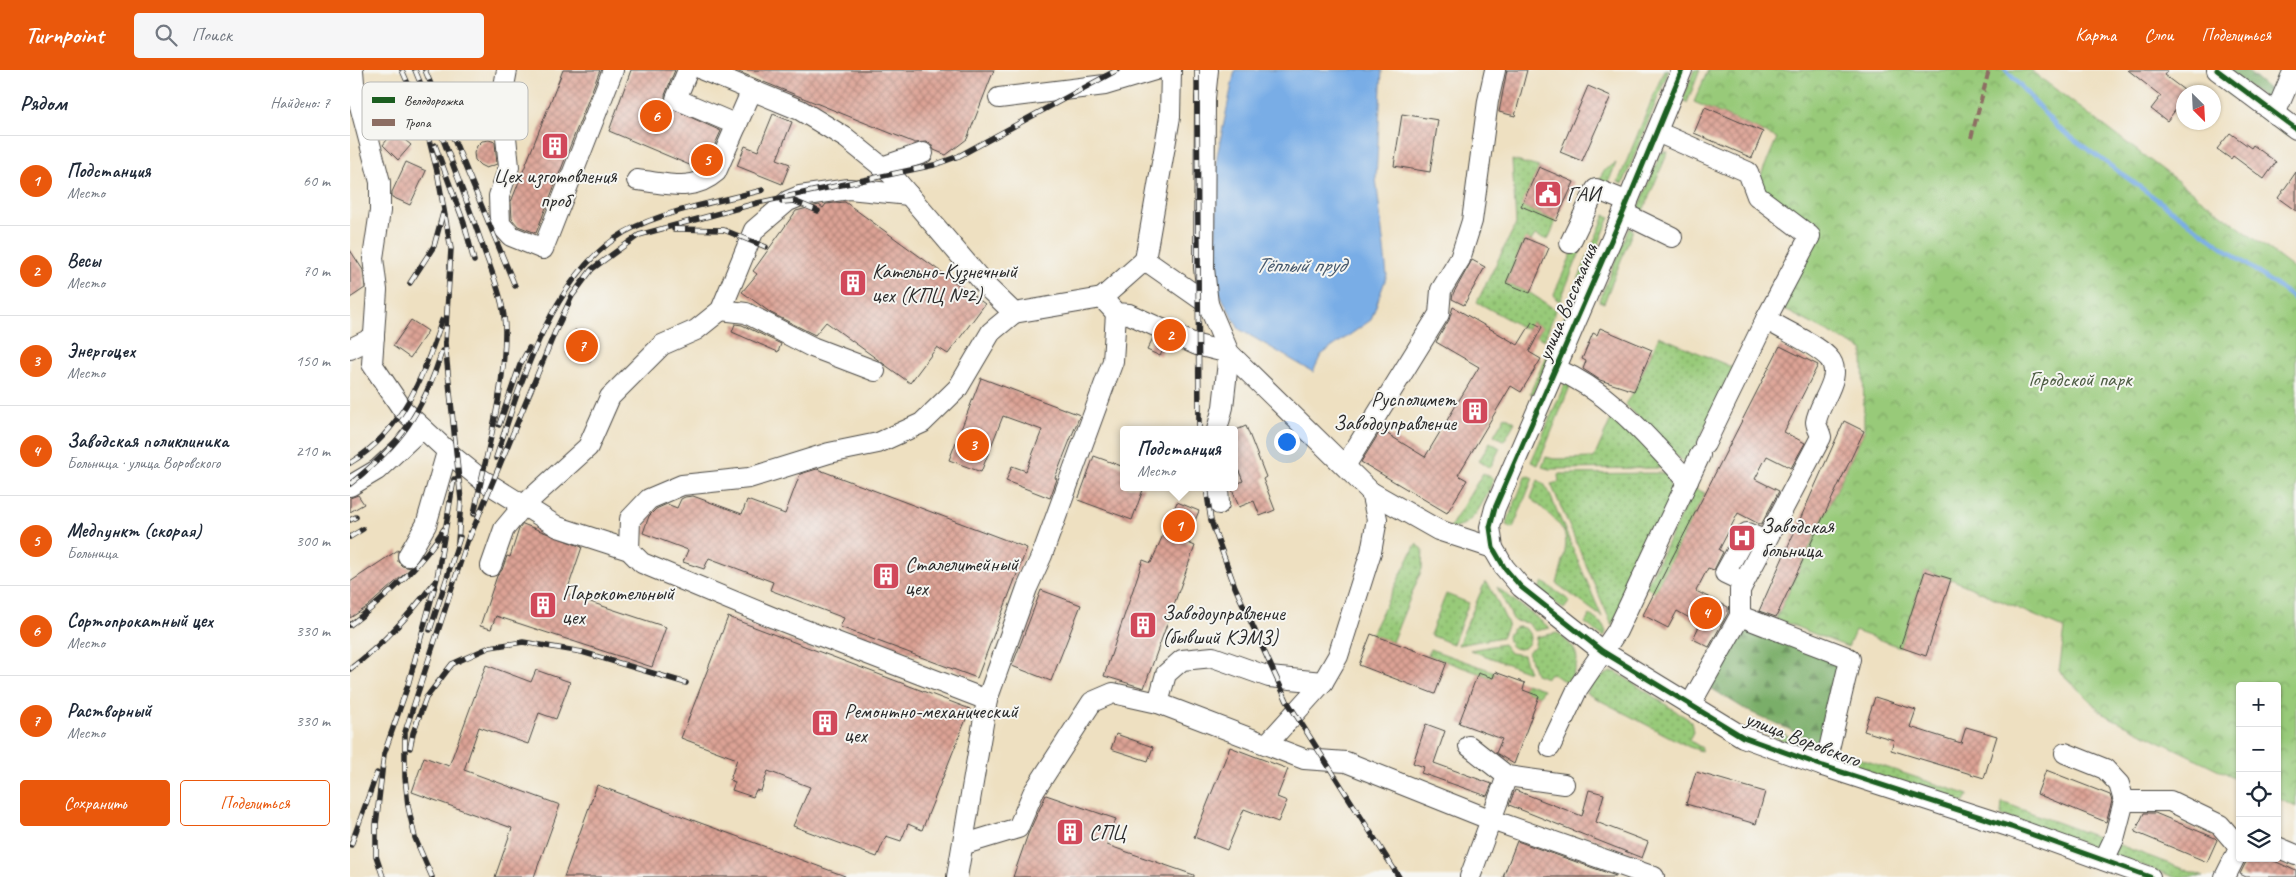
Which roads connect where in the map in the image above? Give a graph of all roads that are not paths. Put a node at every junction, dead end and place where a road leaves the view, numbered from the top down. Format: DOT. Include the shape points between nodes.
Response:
graph roads {
  1 [pos="613,70"];
  2 [pos="688,70"];
  3 [pos="703,70"];
  4 [pos="1155,70"];
  5 [pos="1172,70"];
  6 [pos="1208,70"];
  7 [pos="1495,70"];
  8 [pos="1682,70"];
  9 [pos="2217,70"];
  10 [pos="2294,70"];
  11 [pos="352,77"];
  12 [pos="752,90"];
  13 [pos="999,98"];
  14 [pos="362,114"];
  15 [pos="2276,114"];
  16 [pos="737,125"];
  17 [pos="2296,129"];
  18 [pos="1657,132"];
  19 [pos="369,140"];
  20 [pos="506,140"];
  21 [pos="923,153"];
  22 [pos="882,167"];
  23 [pos="637,180"];
  24 [pos="910,195"];
  25 [pos="1625,208"];
  26 [pos="1672,237"];
  27 [pos="1570,243"];
  28 [pos="1145,260"];
  29 [pos="1102,298"];
  30 [pos="1208,304"];
  31 [pos="722,310"];
  32 [pos="1014,313"];
  33 [pos="1116,313"];
  34 [pos="1766,319"];
  35 [pos="374,337"];
  36 [pos="350,349"];
  37 [pos="1230,353"];
  38 [pos="1556,369"];
  39 [pos="875,372"];
  40 [pos="1218,426"];
  41 [pos="422,428"];
  42 [pos="447,452"];
  43 [pos="1345,466"];
  44 [pos="1688,480"];
  45 [pos="350,486"];
  46 [pos="1370,492"];
  47 [pos="524,505"];
  48 [pos="1493,548"];
  49 [pos="629,550"];
  50 [pos="408,556"];
  51 [pos="491,566"];
  52 [pos="1740,616"];
  53 [pos="1602,651"];
  54 [pos="1323,682"];
  55 [pos="987,700"];
  56 [pos="1158,703"];
  57 [pos="1690,705"];
  58 [pos="1267,744"];
  59 [pos="1469,746"];
  60 [pos="1550,747"];
  61 [pos="2065,753"];
  62 [pos="1823,766"];
  63 [pos="1507,776"];
  64 [pos="1564,784"];
  65 [pos="2124,801"];
  66 [pos="1489,819"];
  67 [pos="965,844"];
  68 [pos="2236,844"];
  69 [pos="2281,849"];
  70 [pos="2236,853"];
  71 [pos="2296,855"];
  72 [pos="2104,860"];
  73 [pos="957,877"];
  74 [pos="1470,877"];
  75 [pos="1654,877"];
  76 [pos="2150,877"];
  77 [pos="2225,877"];
  1 -- 20 [label="street" via="543,249 511,236 500,224 499,196 509,167"];
  2 -- 16 [label="street" via="676,99"];
  3 -- 12 [label="street"];
  4 -- 13 [label="street" via="1105,85"];
  5 -- 28 [label="street" via="1170,117"];
  6 -- 30 [label="street" via="1204,248"];
  7 -- 43 [label="street" via="1472,221 1460,259 1441,290 1439,314"];
  8 -- 18 [label="street, улица Восстания"];
  9 -- 15 [label="street"];
  10 -- 15 [label="street"];
  11 -- 14 [label="street"];
  12 -- 16 [label="street"];
  12 -- 22 [label="street" via="800,110 846,138"];
  15 -- 17 [label="street"];
  16 -- 23 [label="street" via="716,172 705,182 686,186"];
  18 -- 25 [label="street, улица Восстания"];
  18 -- 34 [label="street" via="1748,172 1757,196 1810,236"];
  19 -- 35 [label="street" via="380,182 380,211 373,258 377,290"];
  21 -- 22 [label="street"];
  22 -- 24 [label="street"];
  24 -- 31 [label="street" via="849,189 800,196 788,201 754,230"];
  24 -- 32 [label="street" via="987,288"];
  25 -- 26 [label="street"];
  25 -- 27 [label="street" via="1596,189"];
  25 -- 38 [label="street, улица Восстания"];
  28 -- 29 [label="street"];
  28 -- 30 [label="street"];
  29 -- 32 [label="street"];
  29 -- 33 [label="street"];
  30 -- 37 [label="street"];
  31 -- 39 [label="street" via="746,313 812,346"];
  31 -- 47 [label="street" via="696,330 662,346 610,397 588,447"];
  32 -- 49 [label="street" via="991,332 958,388 922,423 878,442 820,455 749,478 682,485 649,499 630,519"];
  33 -- 37 [label="street" via="1129,314 1197,345"];
  33 -- 55 [label="street" via="1113,362"];
  34 -- 44 [label="street"];
  34 -- 52 [label="street" via="1818,350 1829,358 1834,368 1831,386 1816,422 1821,436 1740,590"];
  35 -- 36 [label="street"];
  35 -- 41 [label="street" via="372,364 403,410"];
  37 -- 40 [label="street"];
  37 -- 43 [label="street"];
  38 -- 44 [label="street" via="1575,376 1620,408"];
  38 -- 48 [label="street, улица Восстания" via="1495,508 1490,527"];
  41 -- 42 [label="street"];
  41 -- 45 [label="street" via="377,470"];
  42 -- 47 [label="street" via="481,479"];
  42 -- 50 [label="street" via="426,525"];
  43 -- 46 [label="street"];
  44 -- 53 [label="street" via="1617,631"];
  46 -- 48 [label="street" via="1438,530"];
  46 -- 54 [label="street" via="1377,519 1371,552 1338,656"];
  47 -- 49 [label="street" via="558,527"];
  47 -- 51 [label="street" via="504,528"];
  48 -- 53 [label="street, улица Воровского" via="1522,587"];
  49 -- 55 [label="street" via="642,563 756,611"];
  52 -- 57 [label="street"];
  52 -- 62 [label="street" via="1848,658"];
  53 -- 57 [label="street, улица Воровского"];
  53 -- 60 [label="street" via="1578,688"];
  54 -- 56 [label="street" via="1269,677 1213,657 1182,660 1166,674"];
  54 -- 58 [label="street"];
  55 -- 67 [label="street"];
  56 -- 58 [label="street"];
  56 -- 67 [label="street" via="1113,693 1092,702 1033,793 1018,828"];
  57 -- 62 [label="street, улица Воровского" via="1743,737"];
  58 -- 66 [label="street" via="1304,759 1346,762"];
  59 -- 63 [label="street"];
  61 -- 65 [label="street" via="2105,769 2119,784"];
  62 -- 72 [label="street, улица Воровского"];
  63 -- 64 [label="street"];
  63 -- 66 [label="street"];
  65 -- 68 [label="street" via="2170,801 2220,825"];
  65 -- 72 [label="street" via="2114,839"];
  66 -- 74 [label="street"];
  66 -- 75 [label="street"];
  67 -- 73 [label="street"];
  69 -- 71 [label="street"];
  70 -- 77 [label="street"];
  72 -- 76 [label="street, улица Воровского"];
}
